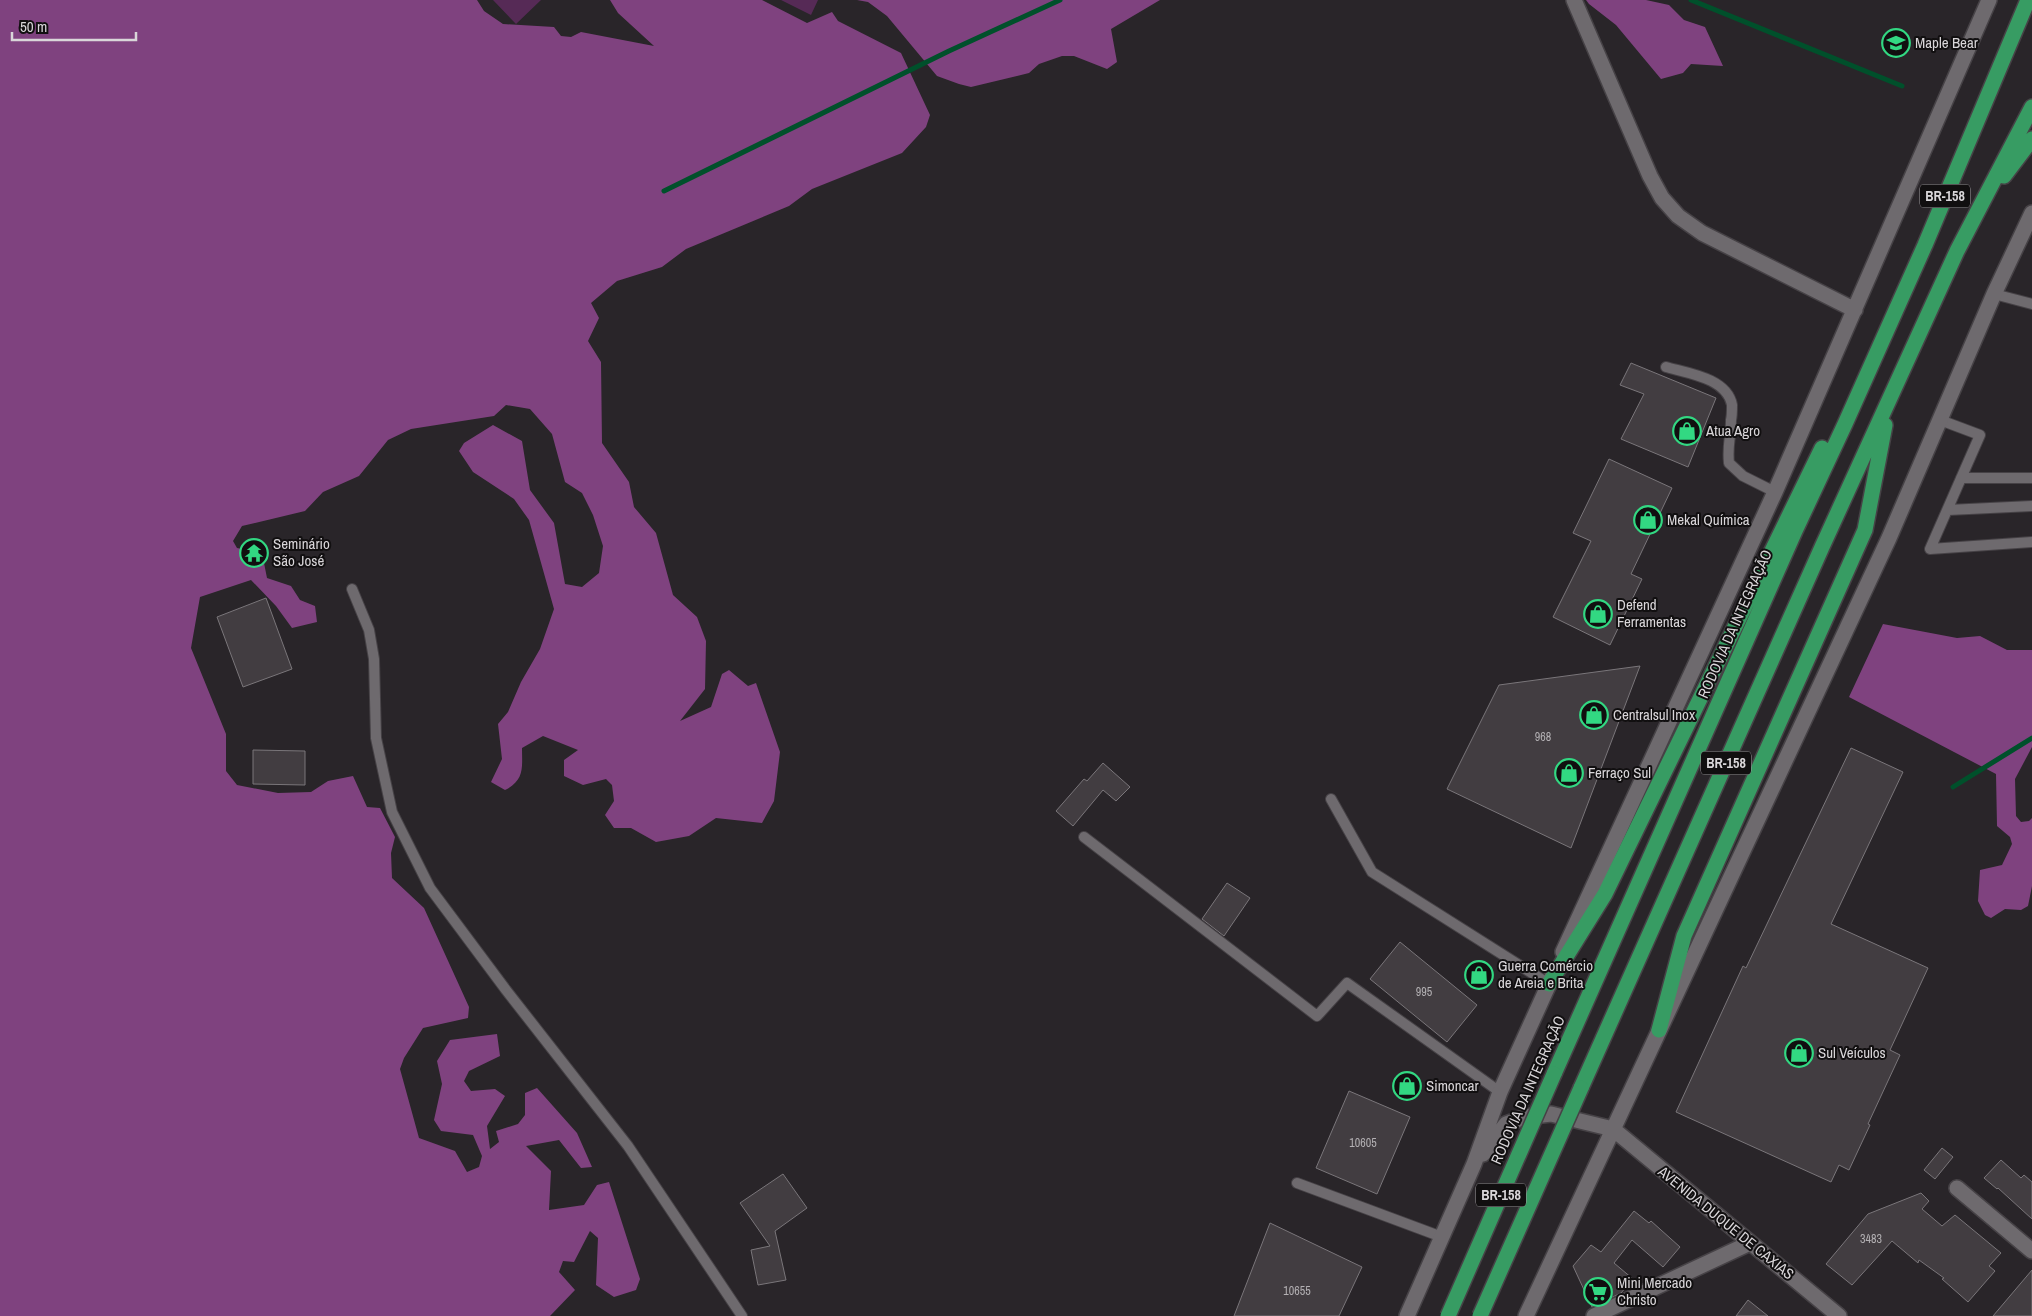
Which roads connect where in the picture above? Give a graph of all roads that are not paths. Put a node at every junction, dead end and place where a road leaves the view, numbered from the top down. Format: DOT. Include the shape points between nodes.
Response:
graph roads {
  1 [pos="1574,0"];
  2 [pos="1989,0"];
  3 [pos="2028,0"];
  4 [pos="2032,107"];
  5 [pos="2032,138"];
  6 [pos="1977,213"];
  7 [pos="2032,213"];
  8 [pos="1994,294"];
  9 [pos="2032,304"];
  10 [pos="1856,310"];
  11 [pos="1666,367"];
  12 [pos="1860,391"];
  13 [pos="1890,399"];
  14 [pos="1940,420"];
  15 [pos="1961,478"];
  16 [pos="2032,478"];
  17 [pos="1775,492"];
  18 [pos="2032,506"];
  19 [pos="1948,510"];
  20 [pos="2032,542"];
  21 [pos="352,589"];
  22 [pos="1331,799"];
  23 [pos="1084,837"];
  24 [pos="1549,984"];
  25 [pos="1659,1030"];
  26 [pos="1500,1092"];
  27 [pos="1613,1129"];
  28 [pos="1474,1164"];
  29 [pos="1297,1183"];
  30 [pos="1957,1188"];
  31 [pos="1442,1237"];
  32 [pos="1750,1243"];
  33 [pos="2032,1251"];
  34 [pos="742,1316"];
  35 [pos="1407,1316"];
  36 [pos="1448,1316"];
  37 [pos="1480,1316"];
  38 [pos="1526,1316"];
  39 [pos="1594,1316"];
  40 [pos="1839,1316"];
  1 -- 10 [label="main road" via="1650,176 1662,198 1678,216 1702,233"];
  2 -- 10 [label="main road, BR-158"];
  3 -- 12 [label="highway, RODOVIA DA INTEGRAÇÃO / BR-158"];
  4 -- 6 [label="highway, BR-158"];
  5 -- 6 [label="highway, BR-158"];
  6 -- 13 [label="highway, BR-158"];
  7 -- 8 [label="main road, BR-158"];
  8 -- 9 [label="lane"];
  8 -- 14 [label="main road, BR-158"];
  10 -- 17 [label="main road, BR-158"];
  11 -- 17 [label="lane" via="1712,381 1724,391 1732,404 1727,447 1729,463 1743,476"];
  12 -- 24 [label="highway, BR-158" via="1836,420 1605,894"];
  12 -- 36 [label="highway, RODOVIA DA INTEGRAÇÃO / BR-158, bridge"];
  13 -- 25 [label="highway, BR-158" via="1865,530 1684,936"];
  13 -- 37 [label="highway, BR-158, bridge"];
  14 -- 15 [label="lane" via="1980,435"];
  14 -- 25 [label="main road, BR-158"];
  15 -- 16 [label="lane"];
  15 -- 19 [label="lane"];
  17 -- 24 [label="main road, BR-158"];
  18 -- 19 [label="lane"];
  19 -- 20 [label="lane" via="1930,549"];
  21 -- 34 [label="lane" via="369,630 376,738 392,812 430,888 628,1146"];
  22 -- 24 [label="lane" via="1372,872"];
  23 -- 26 [label="lane" via="1317,1016 1347,983"];
  24 -- 26 [label="main road, BR-158"];
  25 -- 27 [label="main road, BR-158"];
  26 -- 28 [label="main road, BR-158"];
  27 -- 28 [label="main road" via="1552,1114 1525,1117 1506,1124"];
  27 -- 32 [label="main road, AVENIDA DUQUE DE CAXIAS"];
  27 -- 38 [label="main road, BR-158"];
  28 -- 31 [label="main road, BR-158"];
  29 -- 31 [label="lane"];
  30 -- 33 [label="main road"];
  31 -- 35 [label="main road, BR-158"];
  32 -- 39 [label="main road"];
  32 -- 40 [label="main road, AVENIDA DUQUE DE CAXIAS"];
}
